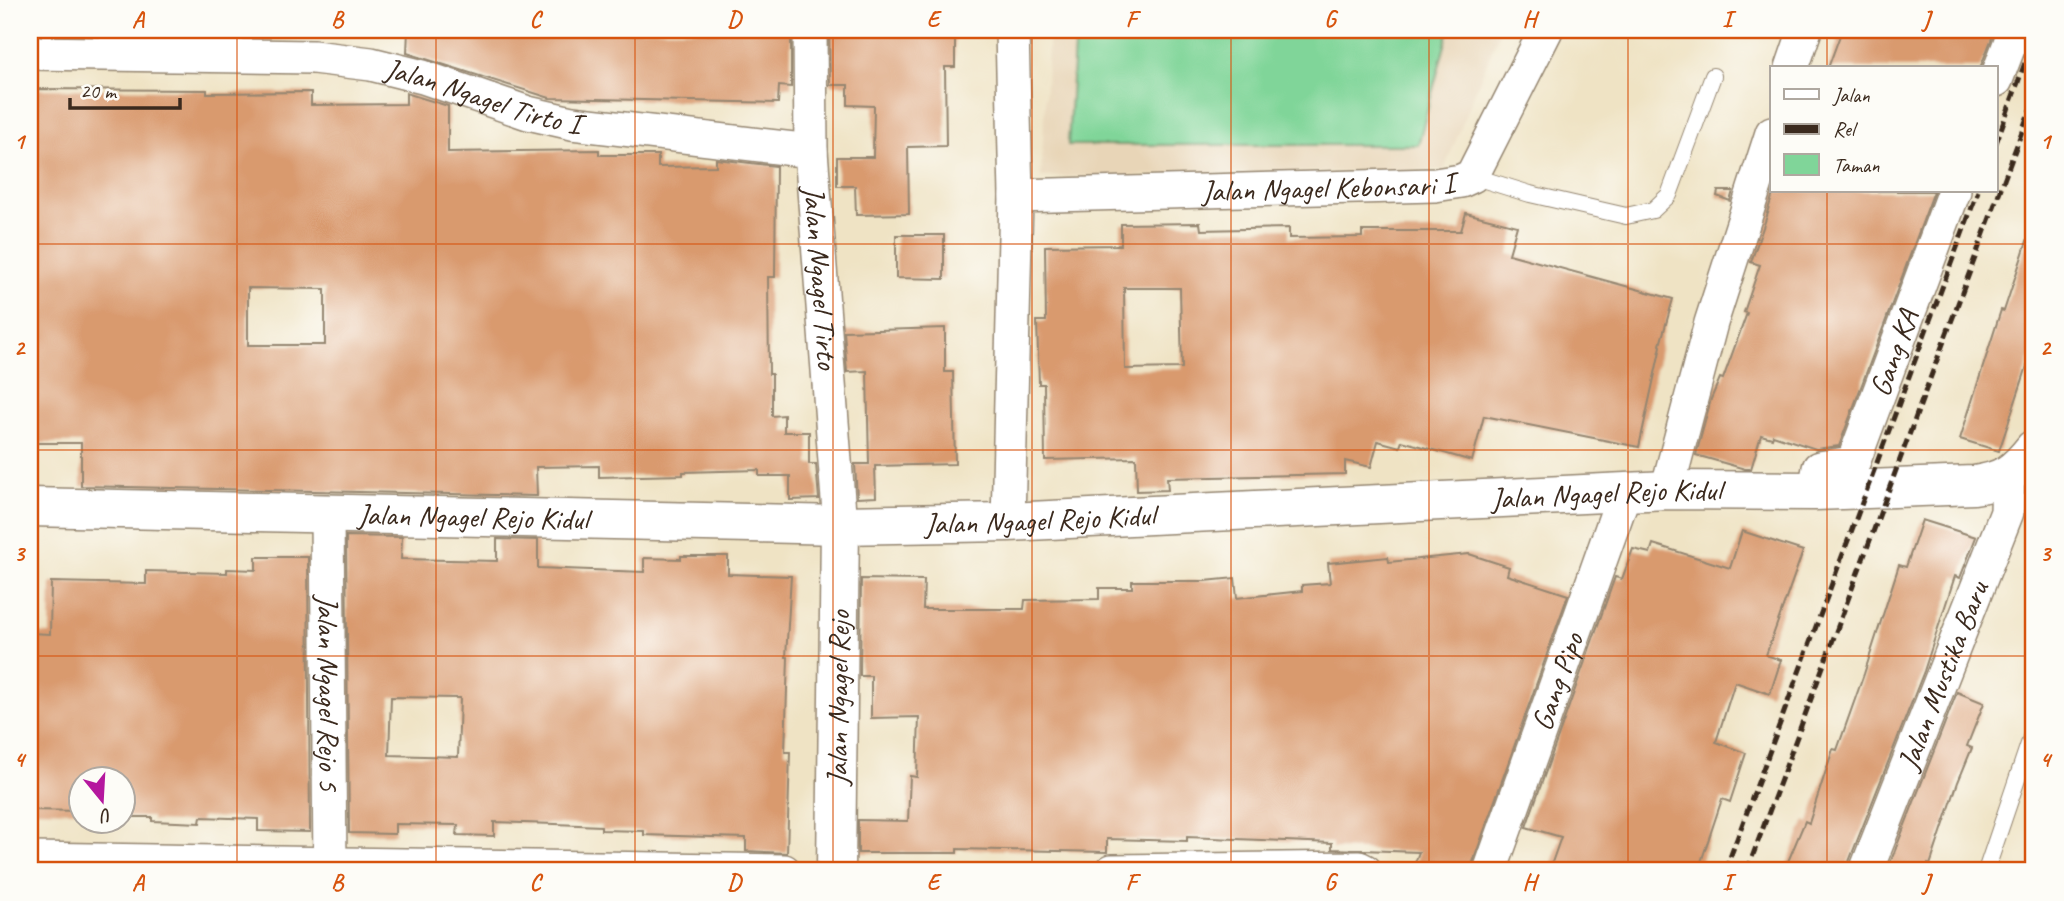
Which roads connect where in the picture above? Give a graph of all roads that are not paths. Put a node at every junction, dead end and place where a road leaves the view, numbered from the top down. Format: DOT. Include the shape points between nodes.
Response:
graph roads {
  1 [pos="810,30"];
  2 [pos="1012,30"];
  3 [pos="1546,30"];
  4 [pos="1805,30"];
  5 [pos="2015,30"];
  6 [pos="30,53"];
  7 [pos="1793,66"];
  8 [pos="1713,76"];
  9 [pos="1997,77"];
  10 [pos="1770,139"];
  11 [pos="811,151"];
  12 [pos="1472,176"];
  13 [pos="1954,192"];
  14 [pos="1016,196"];
  15 [pos="2034,449"];
  16 [pos="2008,476"];
  17 [pos="1667,490"];
  18 [pos="1625,491"];
  19 [pos="1815,491"];
  20 [pos="30,507"];
  21 [pos="327,515"];
  22 [pos="1008,522"];
  23 [pos="839,525"];
  24 [pos="2034,729"];
  25 [pos="30,859"];
  26 [pos="330,868"];
  27 [pos="1362,870"];
  28 [pos="784,871"];
  29 [pos="836,871"];
  30 [pos="1112,871"];
  31 [pos="1490,871"];
  32 [pos="1866,871"];
  33 [pos="1986,871"];
  1 -- 11 [label="street, Jalan Ngagel Tirto"];
  2 -- 14 [label="street"];
  3 -- 12 [label="street, Jalan Ngagel Kebonsari I"];
  4 -- 7 [label="street"];
  5 -- 9 [label="street"];
  6 -- 11 [label="street, Jalan Ngagel Tirto I" via="313,57 371,64 572,123"];
  8 -- 12 [label="lane" via="1669,195 1653,210 1626,216"];
  10 -- 17 [label="street" via="1711,323"];
  11 -- 23 [label="street, Jalan Ngagel Tirto"];
  12 -- 14 [label="street, Jalan Ngagel Kebonsari I" via="1435,186"];
  13 -- 19 [label="street, Gang KA" via="1853,463 1819,468"];
  14 -- 22 [label="street"];
  15 -- 16 [label="main road"];
  16 -- 19 [label="main road, Jalan Ngagel Rejo Kidul" via="1974,485"];
  16 -- 32 [label="street, Jalan Mustika Baru" via="2007,512"];
  17 -- 18 [label="main road, Jalan Ngagel Rejo Kidul"];
  17 -- 19 [label="main road, Jalan Ngagel Rejo Kidul"];
  18 -- 22 [label="main road, Jalan Ngagel Rejo Kidul"];
  18 -- 31 [label="street, Gang Pipo"];
  20 -- 21 [label="main road, Jalan Ngagel Rejo Kidul"];
  21 -- 23 [label="main road, Jalan Ngagel Rejo Kidul"];
  21 -- 26 [label="street, Jalan Ngagel Rejo 5"];
  22 -- 23 [label="main road, Jalan Ngagel Rejo Kidul"];
  23 -- 29 [label="main road, Jalan Ngagel Rejo"];
  24 -- 33 [label="lane"];
  25 -- 26 [label="street"];
  26 -- 28 [label="street"];
  27 -- 30 [label="street"];
}
